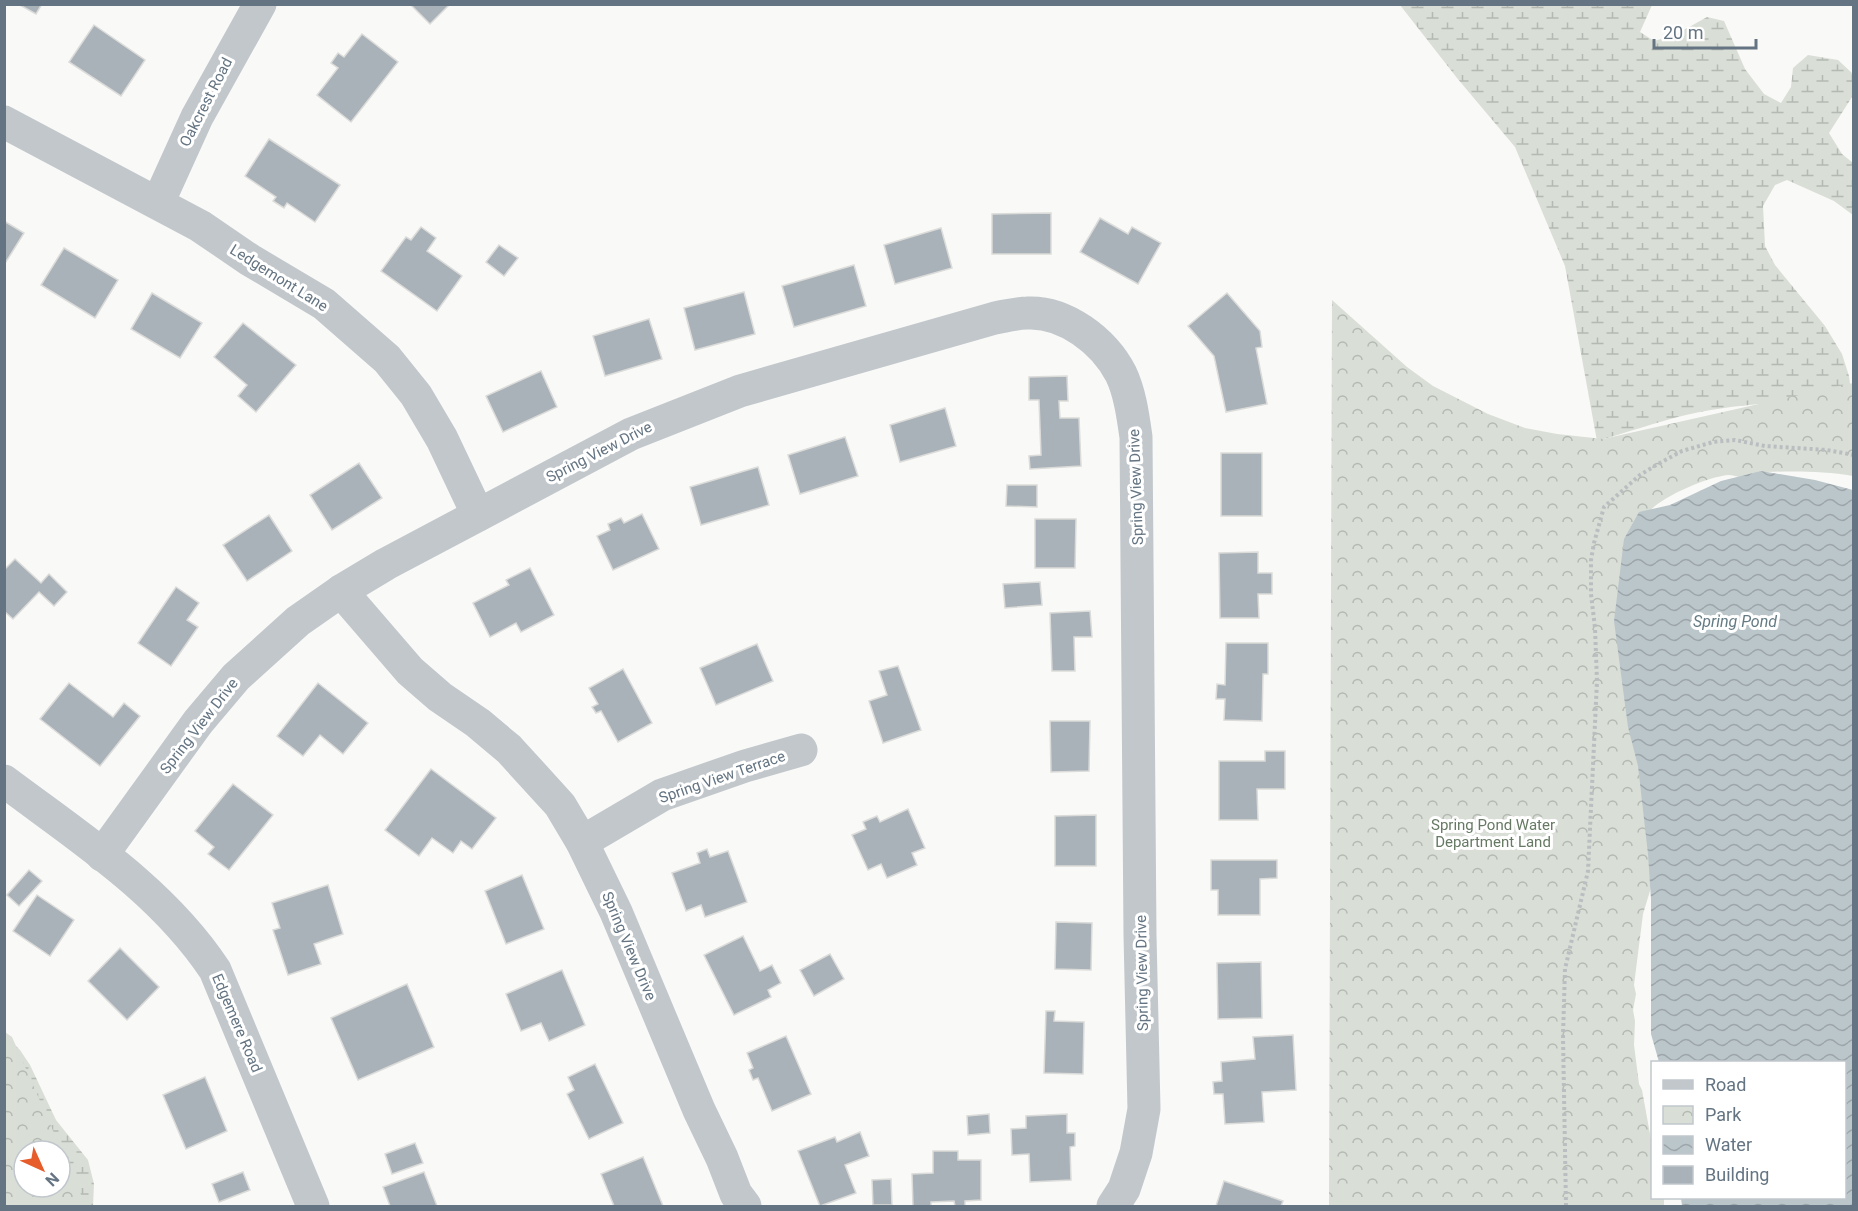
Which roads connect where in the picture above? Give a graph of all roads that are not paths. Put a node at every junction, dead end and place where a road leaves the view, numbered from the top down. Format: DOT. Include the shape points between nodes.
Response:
graph roads {
  1 [pos="260,4"];
  2 [pos="4,122"];
  3 [pos="158,203"];
  4 [pos="478,515"];
  5 [pos="341,591"];
  6 [pos="801,750"];
  7 [pos="4,781"];
  8 [pos="582,842"];
  9 [pos="102,855"];
  10 [pos="313,1206"];
  11 [pos="745,1206"];
  12 [pos="1113,1206"];
  1 -- 3 [label="street, Oakcrest Road" via="196,117"];
  2 -- 3 [label="street, Ledgemont Lane"];
  3 -- 4 [label="street, Ledgemont Lane" via="324,304 387,359 416,395"];
  4 -- 5 [label="street, Spring View Drive"];
  4 -- 12 [label="street, Spring View Drive" via="631,434 740,391 995,318 1029,312 1062,319 1086,332 1104,350 1121,374 1136,437 1144,1109 1136,1153 1124,1189"];
  5 -- 8 [label="street, Spring View Drive" via="410,671 478,723 533,773 560,805"];
  5 -- 9 [label="street, Spring View Drive" via="298,621 236,677 198,722"];
  6 -- 8 [label="street, Spring View Terrace" via="662,795"];
  7 -- 9 [label="street, Edgemere Road"];
  8 -- 11 [label="street, Spring View Drive" via="616,912 736,1194"];
  9 -- 10 [label="street, Edgemere Road" via="150,893 215,970"];
}
